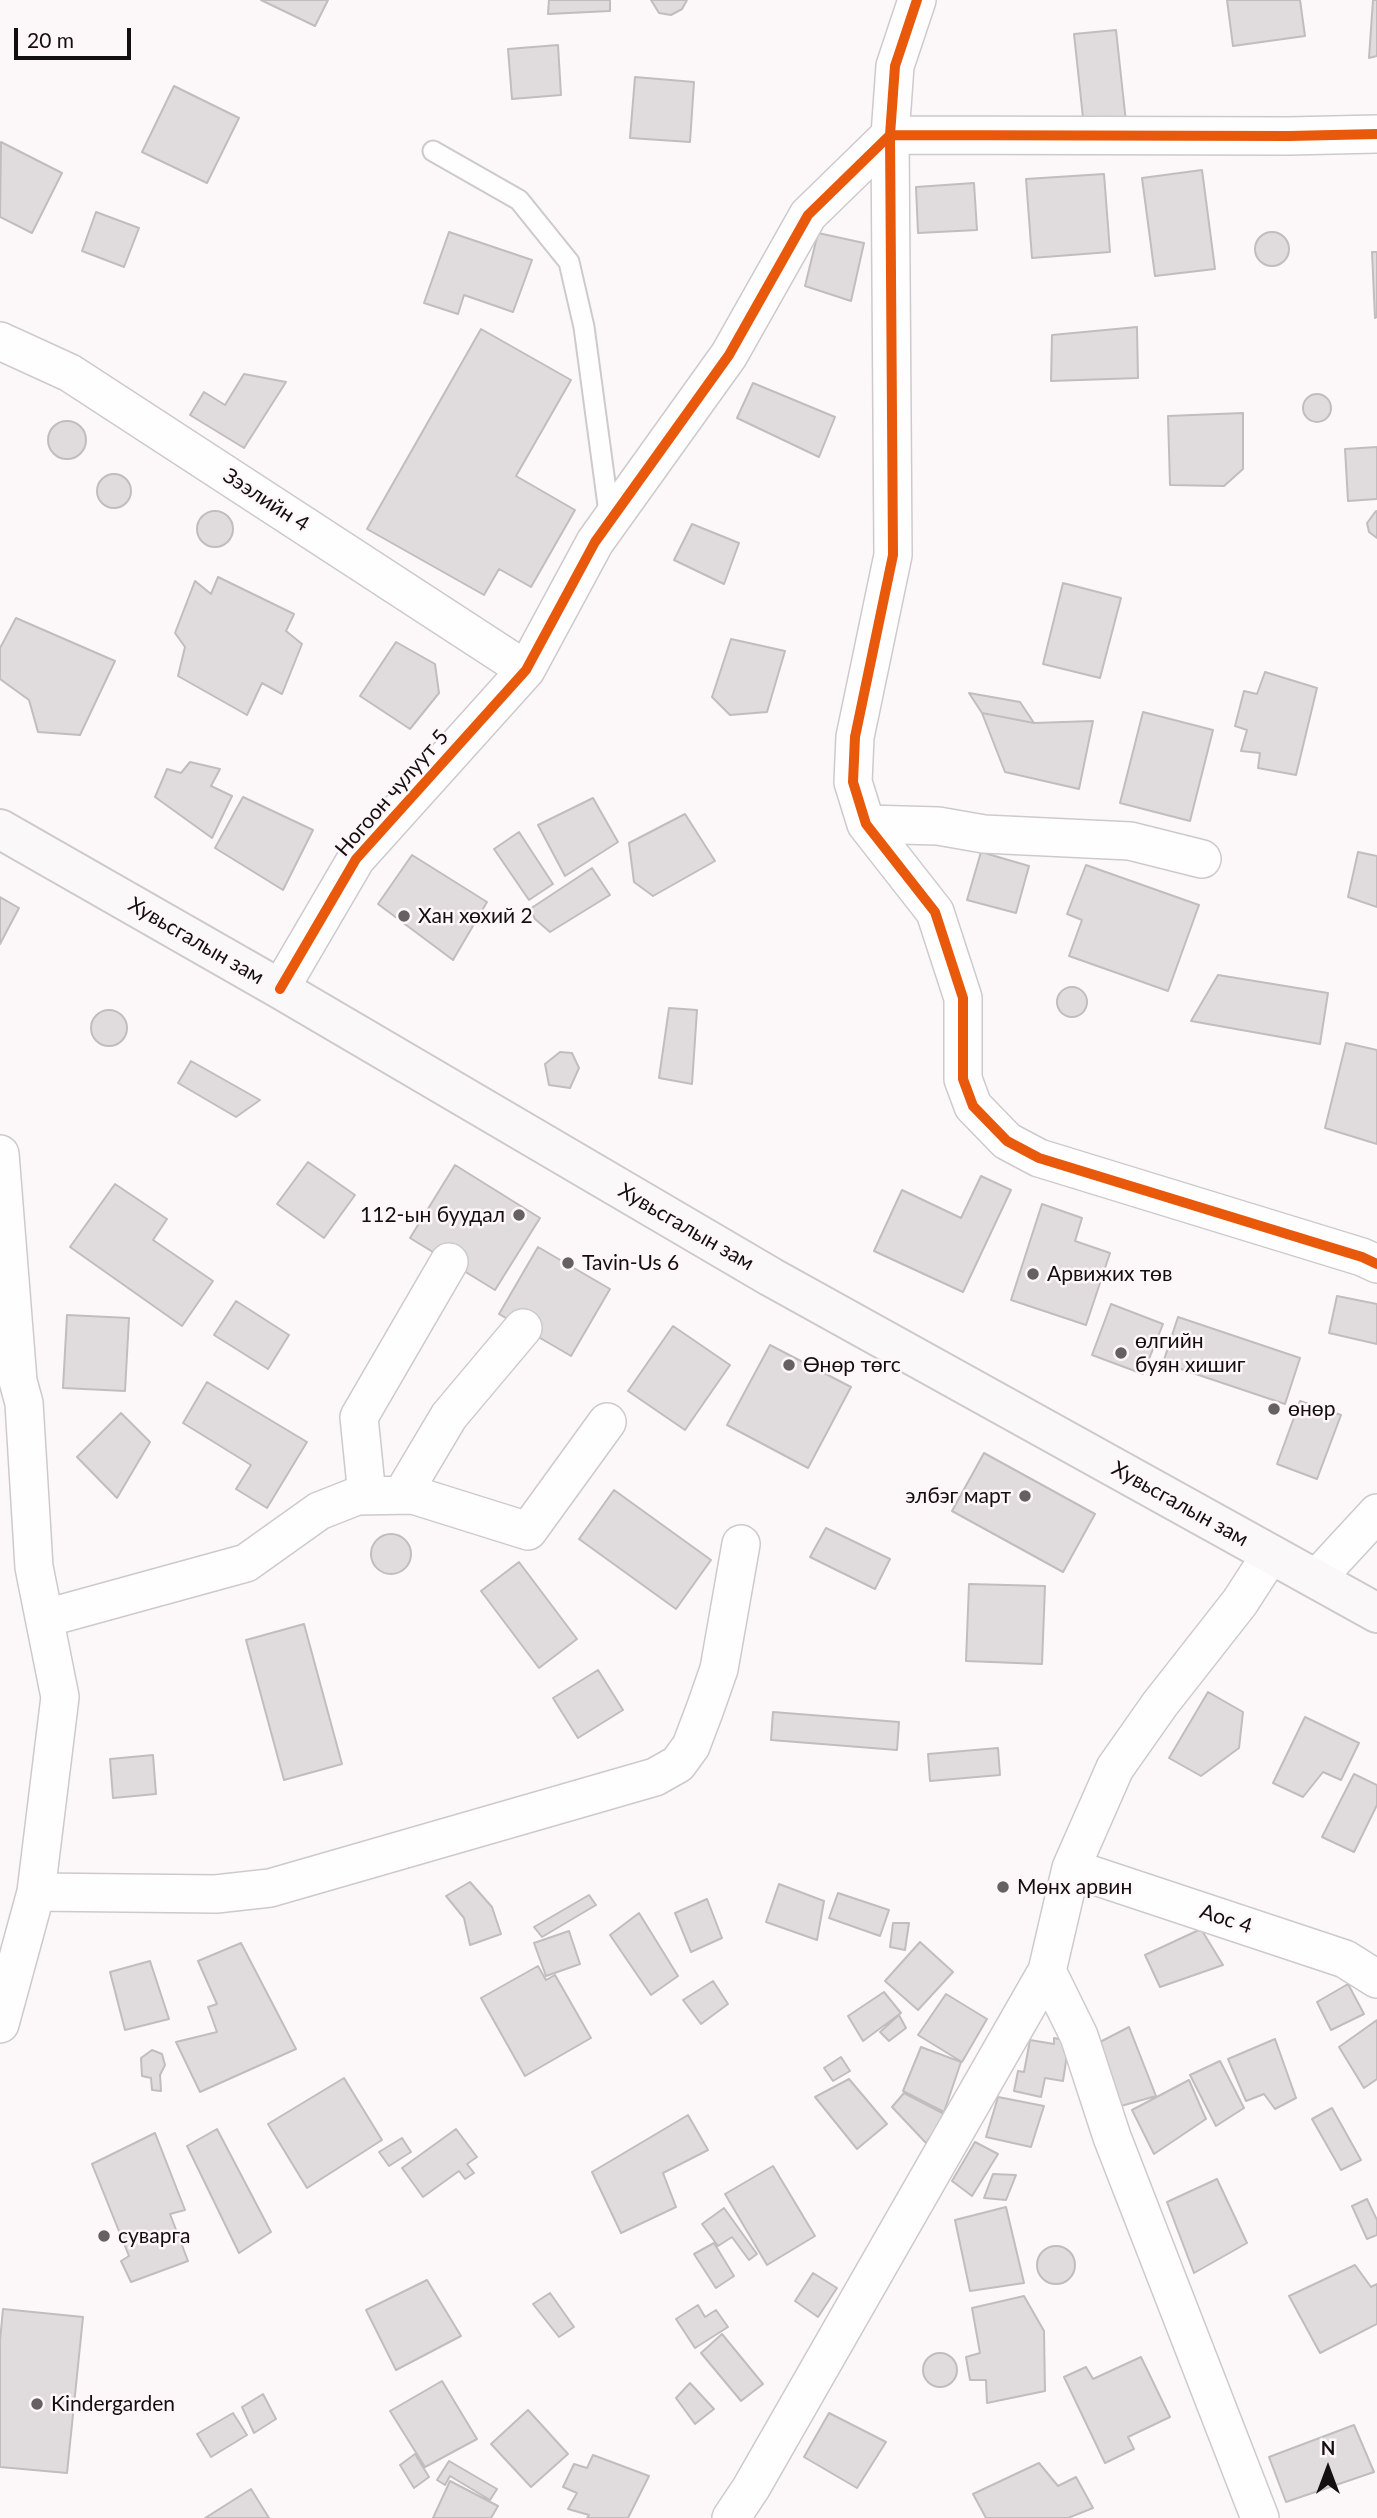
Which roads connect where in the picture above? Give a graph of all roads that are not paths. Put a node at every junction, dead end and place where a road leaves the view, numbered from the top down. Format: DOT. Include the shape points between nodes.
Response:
graph roads {
  1 [pos="917,0"];
  2 [pos="1377,134"];
  3 [pos="890,135"];
  4 [pos="433,151"];
  5 [pos="0,341"];
  6 [pos="610,521"];
  7 [pos="526,670"];
  8 [pos="866,824"];
  9 [pos="0,829"];
  10 [pos="1202,859"];
  11 [pos="280,989"];
  12 [pos="0,1154"];
  13 [pos="1372,1257"];
  14 [pos="449,1262"];
  15 [pos="523,1328"];
  16 [pos="9,1395"];
  17 [pos="607,1422"];
  18 [pos="384,1495"];
  19 [pos="1377,1513"];
  20 [pos="741,1544"];
  21 [pos="1271,1554"];
  22 [pos="1317,1578"];
  23 [pos="1377,1614"];
  24 [pos="46,1618"];
  25 [pos="1071,1868"];
  26 [pos="37,1892"];
  27 [pos="1047,1971"];
  28 [pos="1377,1979"];
  29 [pos="0,2024"];
  30 [pos="731,2518"];
  31 [pos="1260,2518"];
  1 -- 3 [label="street" via="895,66"];
  2 -- 3 [label="street"];
  3 -- 6 [label="street, Ногоон чулуут 5" via="808,215 729,355"];
  3 -- 8 [label="street" via="894,555 855,737 853,782"];
  4 -- 6 [label="lane" via="519,200 569,261 584,327"];
  5 -- 7 [label="street, Зээлийн 4" via="70,373"];
  6 -- 7 [label="street, Ногоон чулуут 5"];
  7 -- 11 [label="street, Ногоон чулуут 5" via="356,859"];
  8 -- 10 [label="street" via="1130,841"];
  8 -- 13 [label="street" via="935,912 963,998 963,1079 973,1106 1007,1141 1039,1158"];
  9 -- 11 [label="main road, Хувьсгалын зам"];
  11 -- 21 [label="main road, Хувьсгалын зам" via="771,1277"];
  12 -- 16 [label="street"];
  14 -- 18 [label="street" via="359,1417"];
  15 -- 18 [label="street"];
  16 -- 24 [label="street" via="24,1403 34,1567"];
  17 -- 18 [label="street" via="528,1531 413,1495"];
  18 -- 24 [label="street" via="357,1496 319,1511 246,1563"];
  19 -- 22 [label="street"];
  20 -- 26 [label="street" via="719,1670 705,1709 691,1746 678,1764 655,1777 270,1888 216,1894"];
  21 -- 22 [label="main road, Хувьсгалын зам"];
  21 -- 25 [label="street" via="1115,1768"];
  22 -- 23 [label="main road, Хувьсгалын зам"];
  24 -- 26 [label="street" via="60,1697"];
  25 -- 27 [label="street"];
  25 -- 28 [label="street, Аос 4" via="1345,1959"];
  26 -- 29 [label="street"];
  27 -- 30 [label="street"];
  27 -- 31 [label="street" via="1079,2036 1112,2137"];
}
